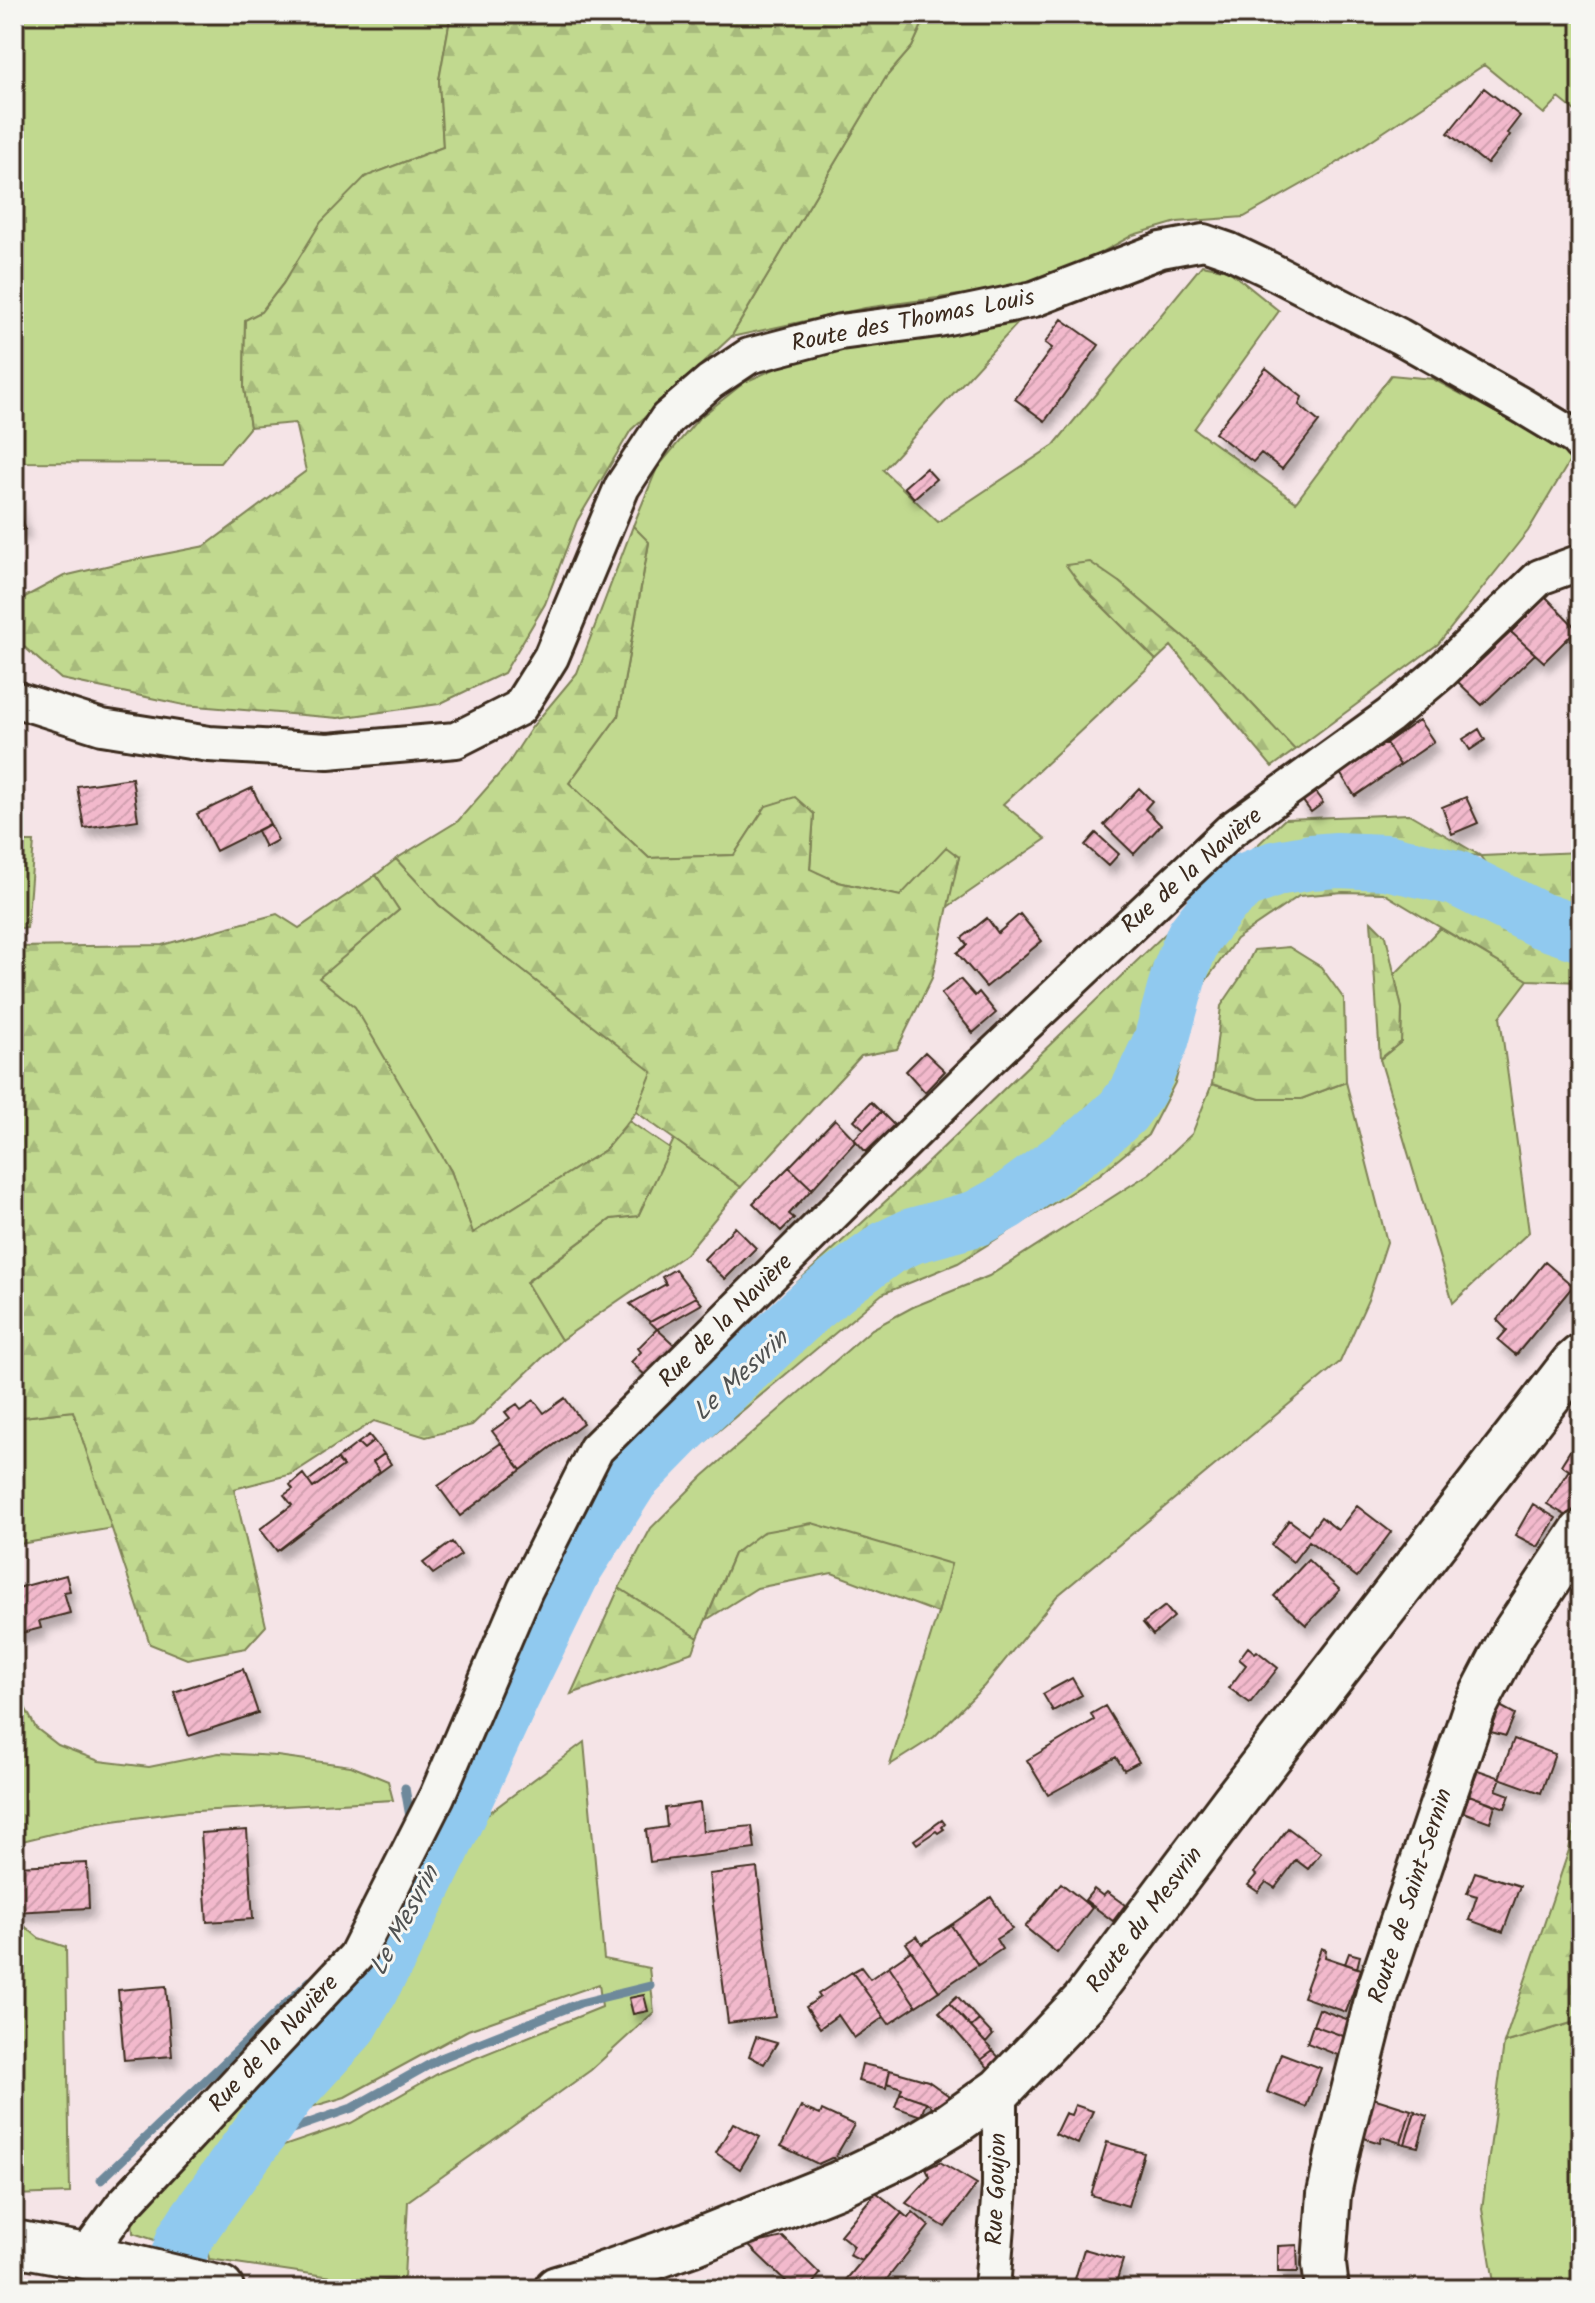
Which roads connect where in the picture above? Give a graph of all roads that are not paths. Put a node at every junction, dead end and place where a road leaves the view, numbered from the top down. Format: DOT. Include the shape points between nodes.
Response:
graph roads {
  1 [pos="1579,440"];
  2 [pos="1581,562"];
  3 [pos="14,699"];
  4 [pos="1581,1357"];
  5 [pos="1581,1532"];
  6 [pos="1000,2090"];
  7 [pos="14,2243"];
  8 [pos="85,2256"];
  9 [pos="211,2286"];
  10 [pos="557,2289"];
  11 [pos="992,2289"];
  12 [pos="1327,2289"];
  1 -- 3 [label="street, Route des Thomas Louis" via="1399,336 1204,242 1161,250 1034,299 840,332 749,356 667,419 622,487 551,657 519,708 456,740 328,751 209,744 102,727"];
  2 -- 8 [label="street, Rue de la Navière" via="1540,577 1389,716 1231,830 976,1071 596,1449 525,1590 437,1796 356,1956 123,2205"];
  4 -- 6 [label="main road, Route du Mesvrin" via="1084,2002"];
  5 -- 12 [label="street, Route de Saint-Sernin" via="1513,1634 1474,1709 1379,1989 1329,2194"];
  6 -- 10 [label="main road, Route du Mesvrin" via="902,2154 837,2185 690,2244"];
  6 -- 11 [label="street, Rue Goujon"];
  7 -- 8 [label="main road"];
  8 -- 9 [label="main road"];
}
